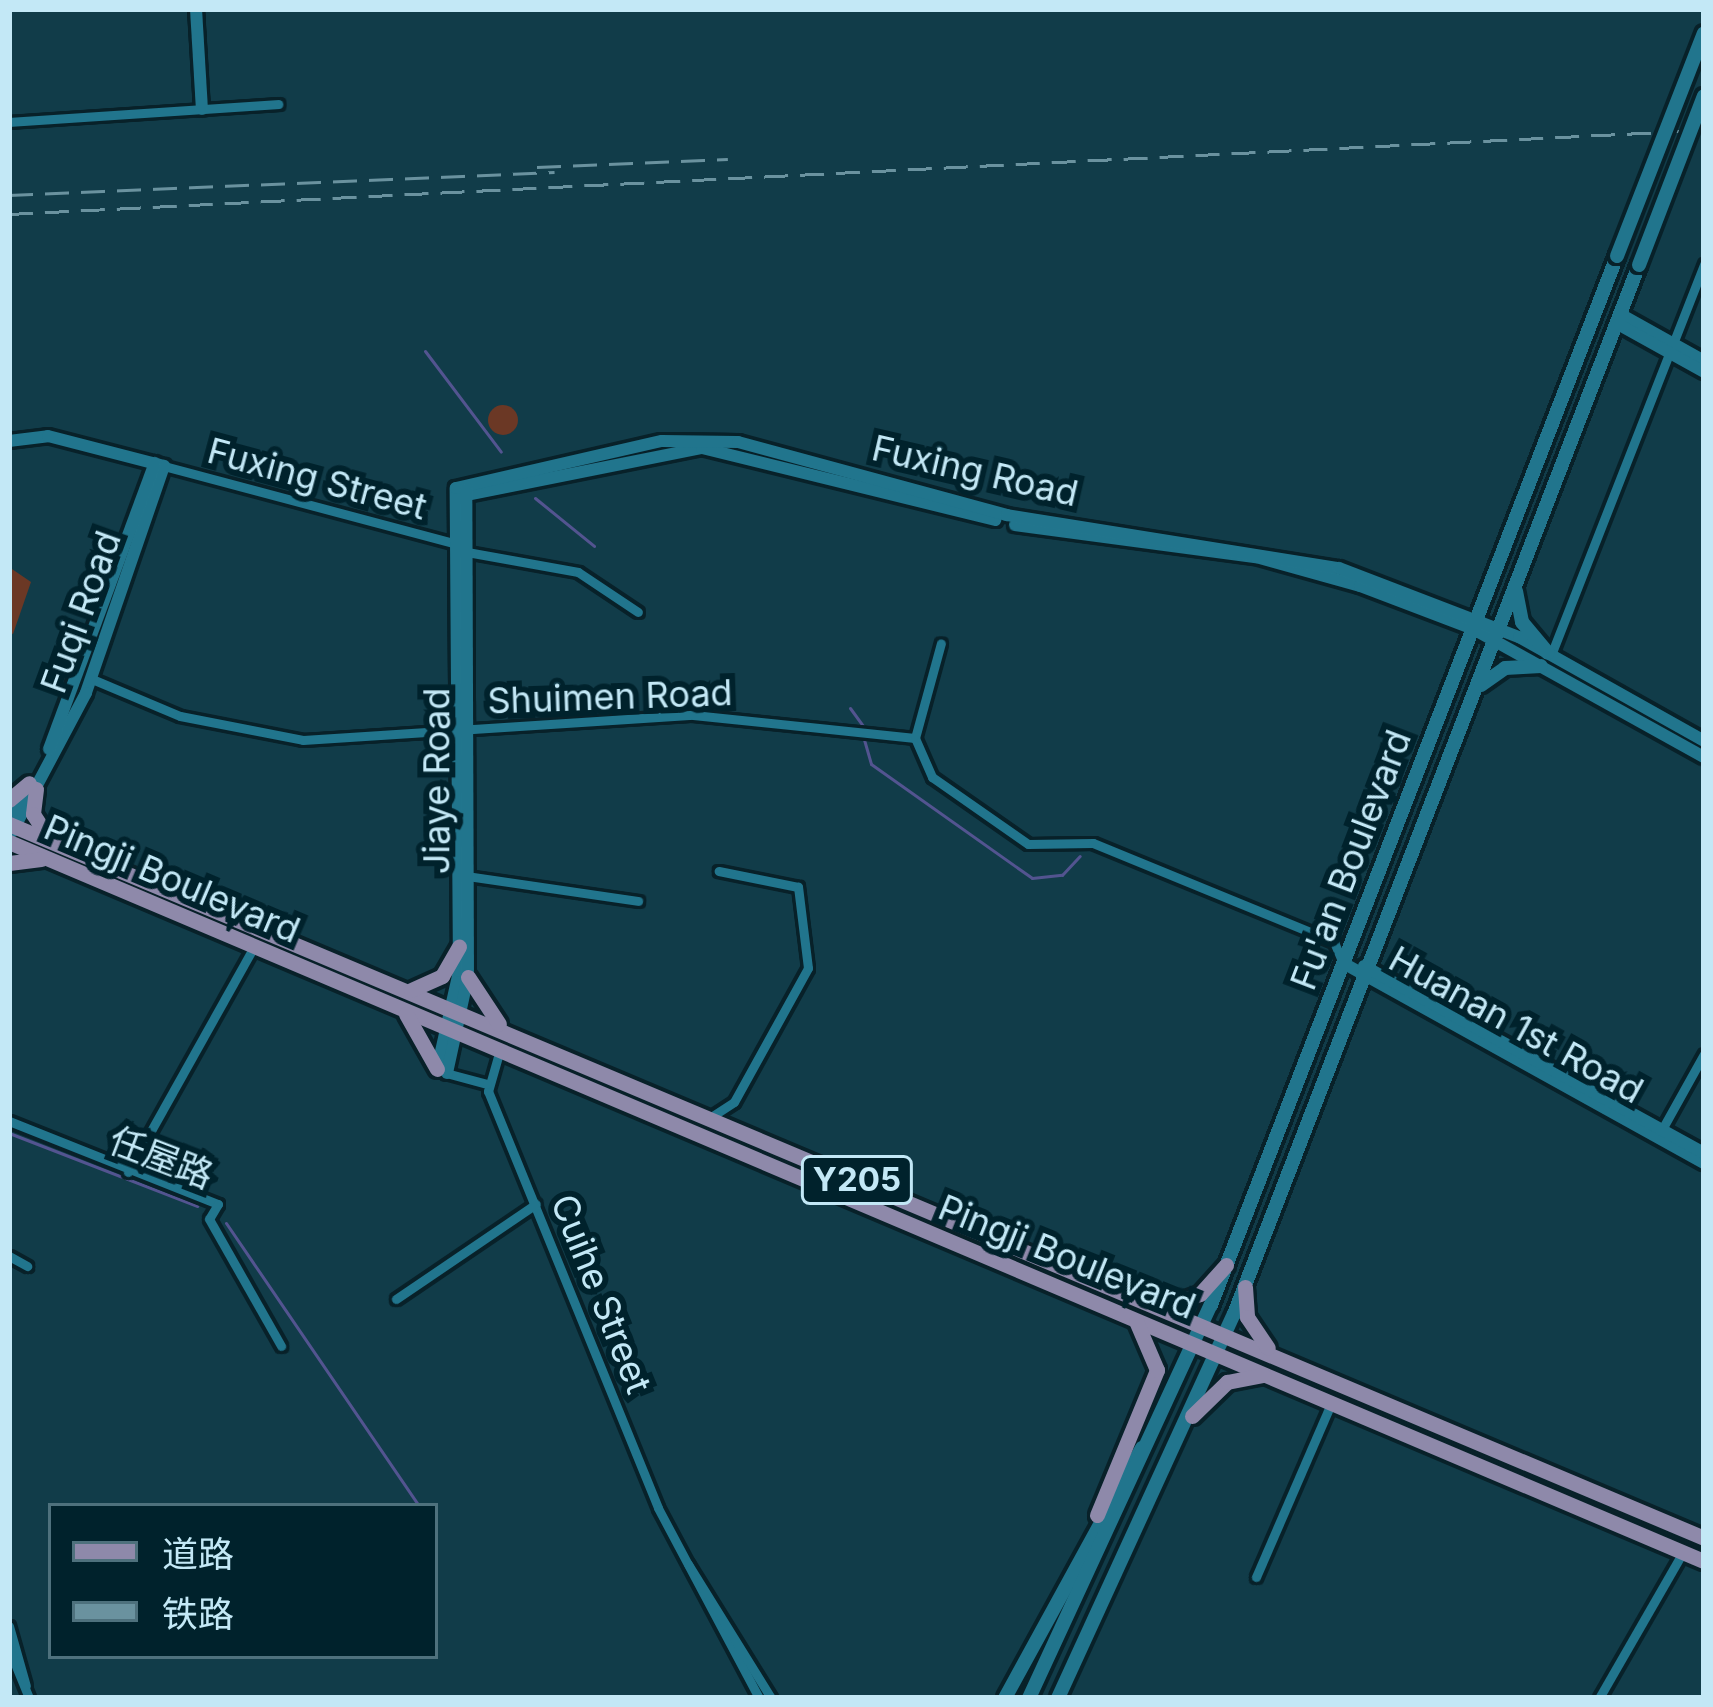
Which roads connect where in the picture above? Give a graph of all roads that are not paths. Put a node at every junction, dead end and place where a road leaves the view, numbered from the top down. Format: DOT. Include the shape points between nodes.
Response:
graph roads {
  1 [pos="196,9"];
  2 [pos="1704,33"];
  3 [pos="1704,96"];
  4 [pos="278,104"];
  5 [pos="202,109"];
  6 [pos="9,122"];
  7 [pos="1704,264"];
  8 [pos="1618,319"];
  9 [pos="1670,348"];
  10 [pos="1704,362"];
  11 [pos="1704,372"];
  12 [pos="9,441"];
  13 [pos="159,464"];
  14 [pos="461,491"];
  15 [pos="1510,532"];
  16 [pos="1532,541"];
  17 [pos="462,548"];
  18 [pos="1517,580"];
  19 [pos="638,612"];
  20 [pos="1475,624"];
  21 [pos="1496,634"];
  22 [pos="940,644"];
  23 [pos="1546,658"];
  24 [pos="92,679"];
  25 [pos="1472,699"];
  26 [pos="462,730"];
  27 [pos="915,738"];
  28 [pos="1704,741"];
  29 [pos="1428,744"];
  30 [pos="1451,753"];
  31 [pos="1704,757"];
  32 [pos="33,786"];
  33 [pos="9,800"];
  34 [pos="10,829"];
  35 [pos="54,853"];
  36 [pos="9,863"];
  37 [pos="718,871"];
  38 [pos="467,876"];
  39 [pos="638,901"];
  40 [pos="1361,917"];
  41 [pos="1384,926"];
  42 [pos="254,947"];
  43 [pos="459,947"];
  44 [pos="1343,963"];
  45 [pos="1367,971"];
  46 [pos="374,976"];
  47 [pos="468,977"];
  48 [pos="410,990"];
  49 [pos="366,994"];
  50 [pos="1328,1003"];
  51 [pos="394,1005"];
  52 [pos="458,1010"];
  53 [pos="1351,1012"];
  54 [pos="453,1031"];
  55 [pos="516,1036"];
  56 [pos="540,1047"];
  57 [pos="500,1053"];
  58 [pos="1704,1054"];
  59 [pos="531,1068"];
  60 [pos="442,1071"];
  61 [pos="487,1084"];
  62 [pos="734,1102"];
  63 [pos="706,1118"];
  64 [pos="9,1121"];
  65 [pos="739,1131"];
  66 [pos="1660,1134"];
  67 [pos="1704,1153"];
  68 [pos="1704,1163"];
  69 [pos="128,1172"];
  70 [pos="536,1204"];
  71 [pos="9,1256"];
  72 [pos="1226,1265"];
  73 [pos="27,1267"];
  74 [pos="1245,1287"];
  75 [pos="396,1299"];
  76 [pos="1159,1305"];
  77 [pos="1124,1312"];
  78 [pos="1203,1323"];
  79 [pos="1226,1334"];
  80 [pos="1195,1342"];
  81 [pos="281,1346"];
  82 [pos="1219,1352"];
  83 [pos="1275,1354"];
  84 [pos="1280,1378"];
  85 [pos="1332,1401"];
  86 [pos="1192,1416"];
  87 [pos="1159,1424"];
  88 [pos="1097,1515"];
  89 [pos="1704,1538"];
  90 [pos="1683,1552"];
  91 [pos="681,1555"];
  92 [pos="1704,1562"];
  93 [pos="1256,1577"];
  94 [pos="9,1626"];
  95 [pos="9,1649"];
  96 [pos="27,1692"];
  97 [pos="759,1698"];
  98 [pos="771,1698"];
  99 [pos="1005,1698"];
  100 [pos="1029,1698"];
  101 [pos="1060,1698"];
  102 [pos="1599,1698"];
  1 -- 5 [label="street"];
  2 -- 15 [label="main road, Fu'an Boulevard, bridge"];
  3 -- 8 [label="main road, Fu'an Boulevard, bridge"];
  4 -- 5 [label="street"];
  5 -- 6 [label="street"];
  7 -- 9 [label="street"];
  8 -- 9 [label="street"];
  8 -- 16 [label="main road, Fu'an Boulevard"];
  9 -- 10 [label="street"];
  9 -- 11 [label="street"];
  9 -- 23 [label="street"];
  12 -- 13 [label="street" via="48,436"];
  13 -- 17 [label="street, Fuxing Street"];
  13 -- 24 [label="street, Fuqi Road"];
  13 -- 32 [label="street, Fuqi Road" via="82,679"];
  14 -- 17 [label="street, Jiaye Road"];
  14 -- 20 [label="street, Fuxing Road" via="722,439 1027,519 1282,553"];
  15 -- 16 [label="main road"];
  15 -- 20 [label="main road, Fu'an Boulevard"];
  16 -- 18 [label="main road, Fu'an Boulevard"];
  17 -- 19 [label="street, Fuxing Street" via="578,572"];
  17 -- 26 [label="street, Jiaye Road"];
  18 -- 21 [label="main road, Fu'an Boulevard"];
  18 -- 23 [label="main road" via="1522,622"];
  20 -- 21 [label="street, Fuxing Road"];
  20 -- 29 [label="main road, Fu'an Boulevard"];
  21 -- 23 [label="street, Fuxing Road"];
  21 -- 25 [label="main road, Fu'an Boulevard"];
  22 -- 27 [label="street"];
  23 -- 25 [label="main road" via="1505,668"];
  23 -- 28 [label="street"];
  23 -- 31 [label="street"];
  24 -- 26 [label="street, Shuimen Road" via="180,716 274,737"];
  24 -- 32 [label="street, Fuqi Road"];
  25 -- 30 [label="main road, Fu'an Boulevard"];
  26 -- 27 [label="street, Shuimen Road" via="712,716 850,737"];
  26 -- 38 [label="street, Jiaye Road"];
  26 -- 43 [label="street, Jiaye Road"];
  27 -- 44 [label="street" via="932,777 1028,844 1093,843 1334,942"];
  29 -- 30 [label="main road"];
  29 -- 40 [label="main road, Fu'an Boulevard"];
  30 -- 41 [label="main road, Fu'an Boulevard"];
  32 -- 33 [label="main road"];
  32 -- 34 [label="street, Fuqi Road"];
  32 -- 35 [label="main road" via="35,821"];
  34 -- 35 [label="main road, Pingji Boulevard / Y205"];
  35 -- 36 [label="main road"];
  35 -- 42 [label="main road, Pingji Boulevard / Y205"];
  35 -- 46 [label="main road, Pingji Boulevard / Y205"];
  37 -- 62 [label="street" via="798,887 808,968"];
  38 -- 39 [label="street"];
  38 -- 47 [label="street, Jiaye Road"];
  40 -- 41 [label="main road"];
  40 -- 44 [label="main road, Fu'an Boulevard"];
  41 -- 45 [label="main road, Fu'an Boulevard"];
  42 -- 49 [label="main road, Pingji Boulevard / Y205"];
  42 -- 69 [label="street"];
  43 -- 48 [label="main road" via="442,976"];
  43 -- 52 [label="street, Jiaye Road"];
  44 -- 45 [label="street, Huanan 1st Road"];
  44 -- 50 [label="main road, Fu'an Boulevard"];
  45 -- 53 [label="main road, Fu'an Boulevard"];
  45 -- 66 [label="street, Huanan 1st Road"];
  46 -- 48 [label="main road, Pingji Boulevard / Y205"];
  46 -- 49 [label="main road"];
  47 -- 52 [label="street, Jiaye Road"];
  47 -- 55 [label="main road"];
  48 -- 52 [label="main road, Pingji Boulevard / Y205"];
  49 -- 51 [label="main road, Pingji Boulevard / Y205"];
  50 -- 53 [label="main road"];
  50 -- 72 [label="main road, Fu'an Boulevard"];
  51 -- 54 [label="main road, Pingji Boulevard / Y205"];
  51 -- 60 [label="main road"];
  52 -- 54 [label="street, Jiaye Road"];
  52 -- 55 [label="main road, Pingji Boulevard / Y205"];
  53 -- 74 [label="main road, Fu'an Boulevard"];
  54 -- 57 [label="main road, Pingji Boulevard / Y205"];
  54 -- 60 [label="street, Jiaye Road"];
  55 -- 56 [label="main road, Pingji Boulevard / Y205"];
  56 -- 59 [label="main road"];
  56 -- 63 [label="main road, Pingji Boulevard / Y205"];
  57 -- 59 [label="main road, Pingji Boulevard / Y205"];
  57 -- 61 [label="street"];
  58 -- 66 [label="street"];
  59 -- 77 [label="main road, Pingji Boulevard / Y205"];
  60 -- 61 [label="street"];
  61 -- 70 [label="street, Cuihe Street"];
  62 -- 63 [label="street"];
  62 -- 65 [label="street"];
  63 -- 65 [label="main road, Pingji Boulevard / Y205"];
  64 -- 69 [label="street, 任屋路"];
  65 -- 76 [label="main road, Pingji Boulevard / Y205"];
  66 -- 67 [label="street, Huanan 1st Road"];
  66 -- 68 [label="street, Huanan 1st Road"];
  69 -- 81 [label="street, 任屋路" via="218,1204 209,1219"];
  70 -- 75 [label="street"];
  70 -- 91 [label="street, Cuihe Street"];
  71 -- 73 [label="street"];
  72 -- 76 [label="main road" via="1191,1299"];
  72 -- 78 [label="main road, Fu'an Boulevard"];
  74 -- 79 [label="main road, Fu'an Boulevard"];
  74 -- 83 [label="main road" via="1251,1325"];
  76 -- 78 [label="main road, Pingji Boulevard / Y205"];
  77 -- 80 [label="main road, Pingji Boulevard / Y205"];
  77 -- 88 [label="main road" via="1149,1334 1157,1370"];
  78 -- 79 [label="main road, Pingji Boulevard / Y205"];
  78 -- 80 [label="main road, Fu'an Boulevard"];
  79 -- 82 [label="main road, Fu'an Boulevard"];
  79 -- 83 [label="main road, Pingji Boulevard / Y205"];
  80 -- 82 [label="main road, Pingji Boulevard / Y205"];
  80 -- 87 [label="main road, Fu'an Boulevard"];
  82 -- 84 [label="main road, Pingji Boulevard / Y205"];
  82 -- 86 [label="main road, Fu'an Boulevard"];
  83 -- 89 [label="main road, Pingji Boulevard / Y205"];
  84 -- 85 [label="main road, Pingji Boulevard / Y205"];
  84 -- 86 [label="main road" via="1227,1382"];
  85 -- 90 [label="main road, Pingji Boulevard / Y205"];
  85 -- 93 [label="street"];
  86 -- 101 [label="main road, Fu'an Boulevard"];
  87 -- 88 [label="main road"];
  87 -- 100 [label="main road, Fu'an Boulevard"];
  88 -- 99 [label="main road"];
  90 -- 92 [label="main road, Pingji Boulevard / Y205"];
  90 -- 102 [label="street"];
  91 -- 97 [label="street"];
  91 -- 98 [label="street"];
  94 -- 96 [label="street"];
  95 -- 96 [label="street"];
}
